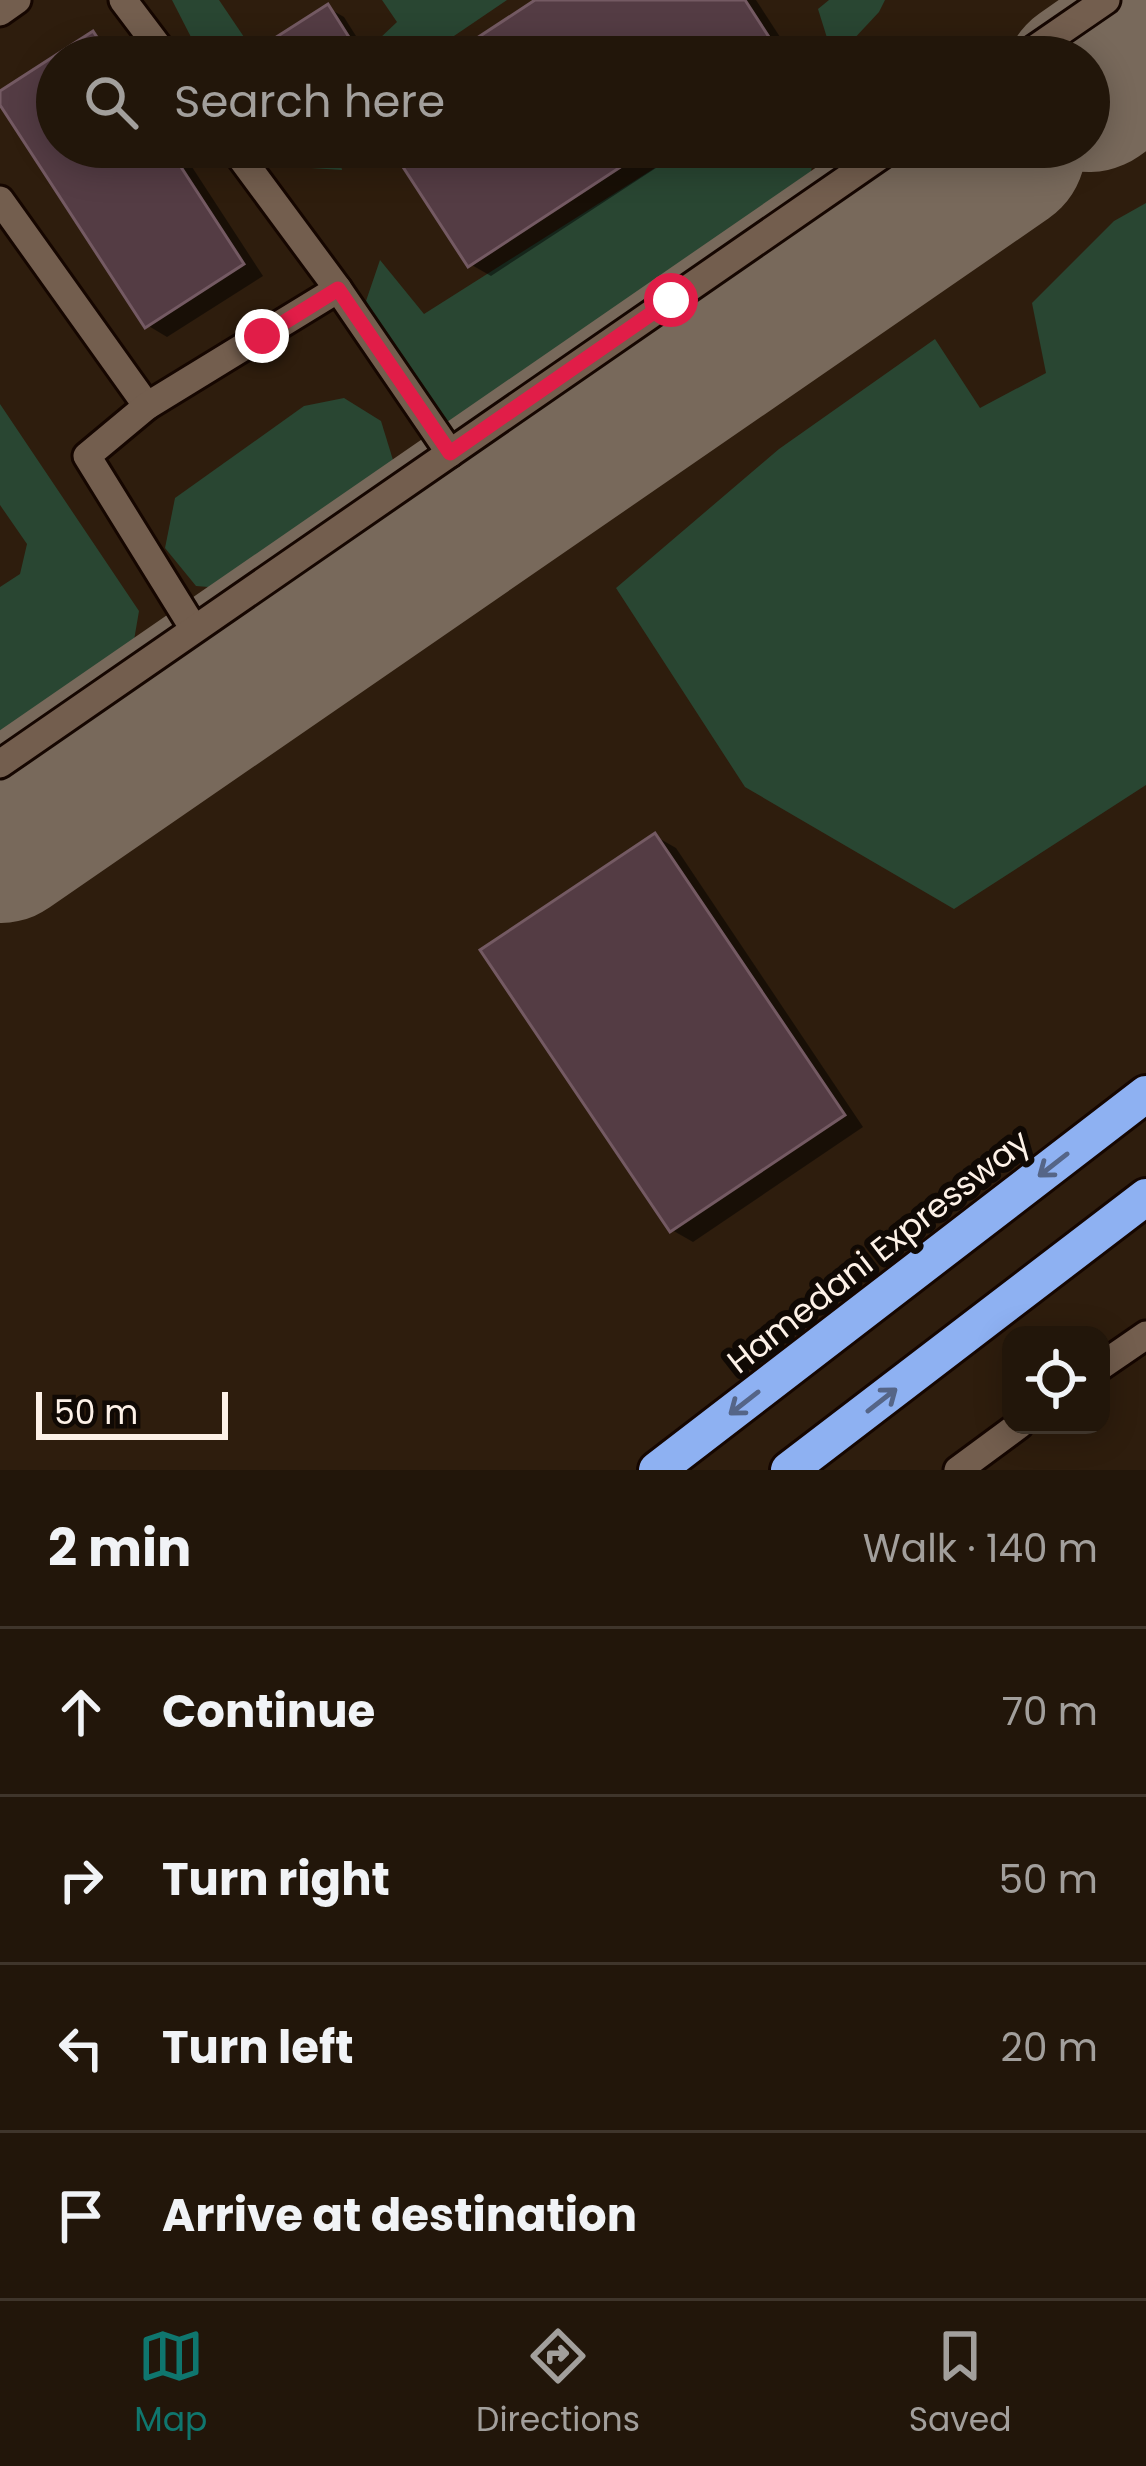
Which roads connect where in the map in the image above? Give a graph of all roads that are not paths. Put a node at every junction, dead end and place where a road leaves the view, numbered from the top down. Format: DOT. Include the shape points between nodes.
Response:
graph roads {
  1 [pos="16,0"];
  2 [pos="124,0"];
  3 [pos="1106,0"];
  4 [pos="0,12"];
  5 [pos="151,36"];
  6 [pos="1054,36"];
  7 [pos="248,168"];
  8 [pos="863,168"];
  9 [pos="0,200"];
  10 [pos="338,289"];
  11 [pos="147,406"];
  12 [pos="450,453"];
  13 [pos="194,629"];
  14 [pos="0,764"];
  15 [pos="1146,1094"];
  16 [pos="1146,1197"];
  17 [pos="1146,1335"];
  18 [pos="1110,1360"];
  19 [pos="1007,1434"];
  20 [pos="657,1470"];
  21 [pos="789,1470"];
  22 [pos="958,1470"];
  1 -- 4 [label="lane"];
  2 -- 5 [label="lane"];
  3 -- 6 [label="lane"];
  7 -- 10 [label="lane"];
  8 -- 12 [label="lane"];
  9 -- 11 [label="lane"];
  10 -- 11 [label="lane"];
  10 -- 12 [label="lane"];
  11 -- 13 [label="lane" via="87,456"];
  12 -- 13 [label="lane"];
  13 -- 14 [label="lane"];
  15 -- 20 [label="highway, Hamedani Expressway, one-way"];
  21 -- 16 [label="highway, one-way"];
  17 -- 18 [label="lane"];
  19 -- 22 [label="lane"];
}
